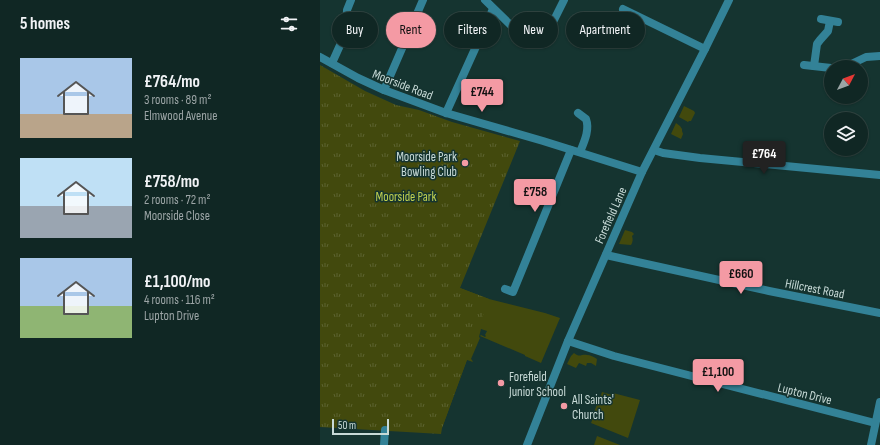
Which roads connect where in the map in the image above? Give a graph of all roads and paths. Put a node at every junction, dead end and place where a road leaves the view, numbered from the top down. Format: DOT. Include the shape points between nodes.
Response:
graph roads {
  1 [pos="351,0"];
  2 [pos="423,0"];
  3 [pos="485,0"];
  4 [pos="564,0"];
  5 [pos="729,0"];
  6 [pos="493,9"];
  7 [pos="623,9"];
  8 [pos="821,19"];
  9 [pos="830,21"];
  10 [pos="838,22"];
  11 [pos="705,49"];
  12 [pos="320,56"];
  13 [pos="880,56"];
  14 [pos="860,60"];
  15 [pos="332,63"];
  16 [pos="804,66"];
  17 [pos="814,66"];
  18 [pos="824,67"];
  19 [pos="384,90"];
  20 [pos="446,113"];
  21 [pos="578,113"];
  22 [pos="571,150"];
  23 [pos="654,150"];
  24 [pos="580,152"];
  25 [pos="642,172"];
  26 [pos="880,175"];
  27 [pos="606,255"];
  28 [pos="505,289"];
  29 [pos="880,313"];
  30 [pos="568,341"];
  31 [pos="880,402"];
  32 [pos="875,423"];
  33 [pos="385,430"];
  34 [pos="384,445"];
  35 [pos="527,445"];
  36 [pos="871,445"];
  1 -- 15 [label="street" via="347,10 346,32"];
  2 -- 19 [label="street"];
  3 -- 6 [label="street"];
  4 -- 6 [label="street" via="542,44 538,45 529,43"];
  5 -- 11 [label="street, Forefield Lane"];
  6 -- 20 [label="street"];
  7 -- 11 [label="street"];
  8 -- 9 [label="street"];
  9 -- 10 [label="street"];
  9 -- 17 [label="street" via="828,31 817,44"];
  11 -- 23 [label="street, Forefield Lane"];
  12 -- 15 [label="street, Moorside Road"];
  13 -- 14 [label="street"];
  15 -- 19 [label="street, Moorside Road"];
  16 -- 17 [label="street"];
  17 -- 18 [label="street"];
  19 -- 20 [label="street, Moorside Road"];
  20 -- 22 [label="street, Moorside Road"];
  21 -- 24 [label="street" via="588,123"];
  22 -- 24 [label="street, Moorside Road"];
  22 -- 28 [label="street" via="513,292"];
  23 -- 25 [label="street, Forefield Lane"];
  23 -- 26 [label="street" via="700,158"];
  24 -- 25 [label="street, Moorside Road"];
  25 -- 27 [label="street, Forefield Lane"];
  27 -- 29 [label="street, Hillcrest Road"];
  27 -- 30 [label="street, Forefield Lane"];
  30 -- 32 [label="street, Lupton Drive" via="614,356"];
  30 -- 35 [label="street, Forefield Lane"];
  31 -- 32 [label="street"];
  32 -- 36 [label="street"];
  33 -- 34 [label="street"];
}
